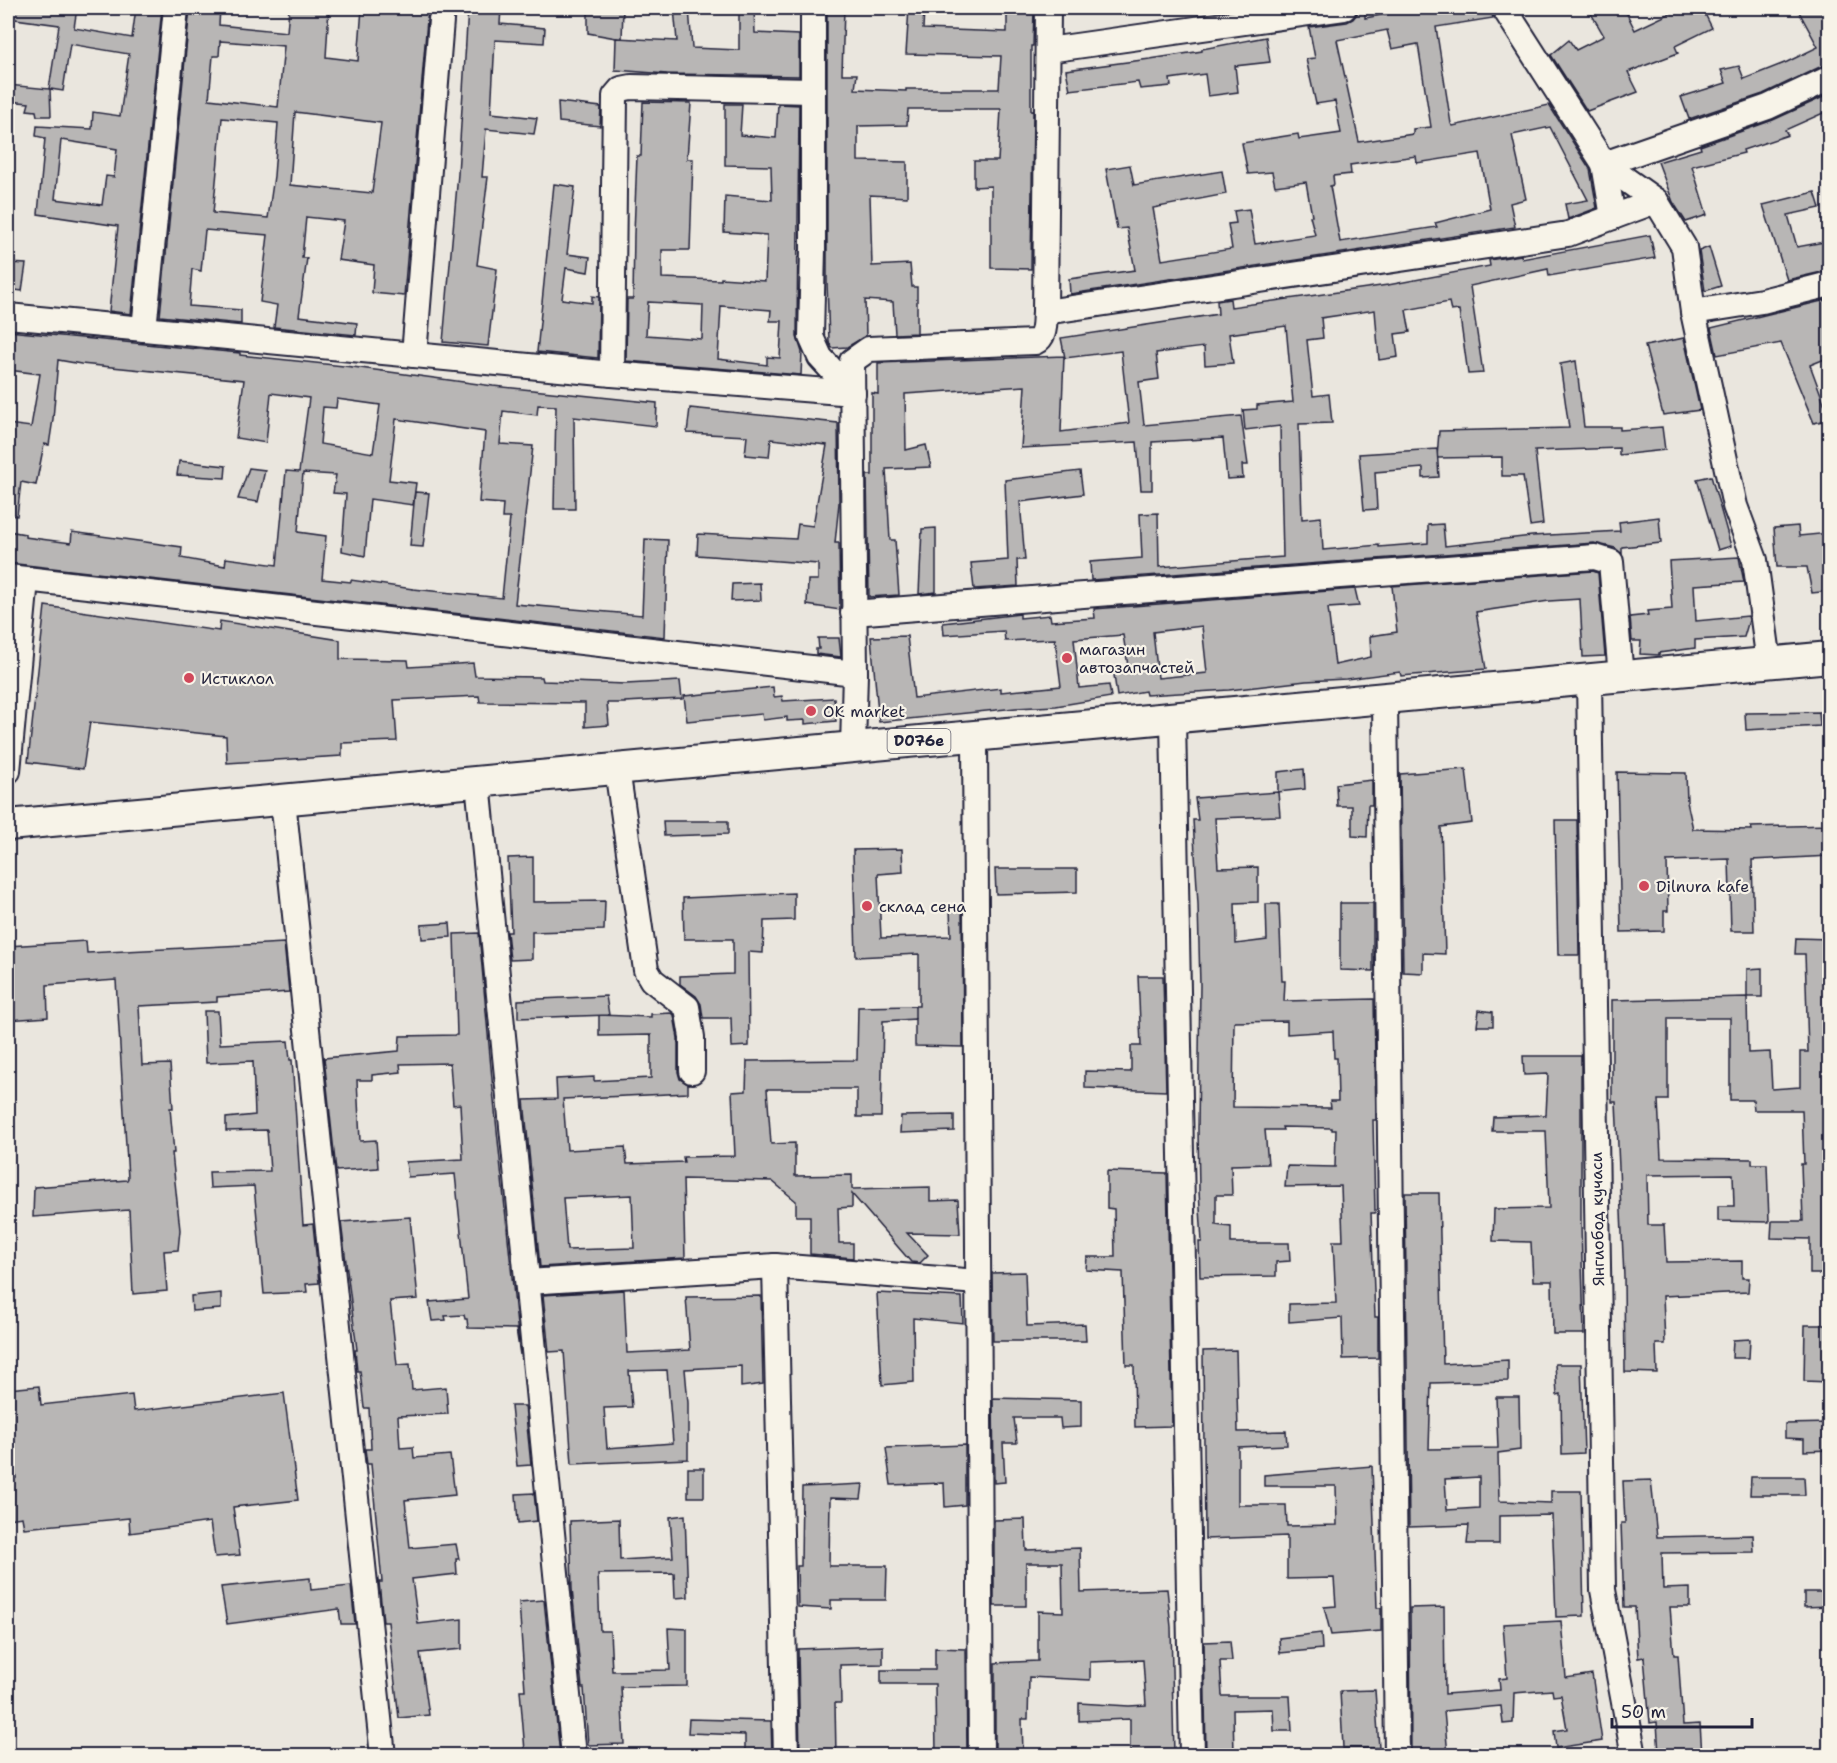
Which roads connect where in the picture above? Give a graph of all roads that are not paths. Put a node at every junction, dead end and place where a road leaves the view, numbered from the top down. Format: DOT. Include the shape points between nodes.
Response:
graph roads {
  1 [pos="176,8"];
  2 [pos="442,8"];
  3 [pos="813,8"];
  4 [pos="1048,8"];
  5 [pos="1344,8"];
  6 [pos="1504,8"];
  7 [pos="1048,50"];
  8 [pos="1830,78"];
  9 [pos="813,91"];
  10 [pos="1604,164"];
  11 [pos="1656,201"];
  12 [pos="1613,217"];
  13 [pos="1830,284"];
  14 [pos="1045,312"];
  15 [pos="1693,312"];
  16 [pos="8,316"];
  17 [pos="144,329"];
  18 [pos="414,355"];
  19 [pos="612,375"];
  20 [pos="853,393"];
  21 [pos="17,578"];
  22 [pos="853,613"];
  23 [pos="1830,657"];
  24 [pos="1769,663"];
  25 [pos="855,673"];
  26 [pos="1621,677"];
  27 [pos="1589,679"];
  28 [pos="1385,698"];
  29 [pos="1173,718"];
  30 [pos="975,736"];
  31 [pos="853,747"];
  32 [pos="617,769"];
  33 [pos="8,771"];
  34 [pos="478,782"];
  35 [pos="283,800"];
  36 [pos="8,825"];
  37 [pos="692,1071"];
  38 [pos="775,1266"];
  39 [pos="528,1282"];
  40 [pos="978,1282"];
  41 [pos="383,1755"];
  42 [pos="574,1755"];
  43 [pos="786,1755"];
  44 [pos="981,1755"];
  45 [pos="1192,1755"];
  46 [pos="1397,1755"];
  47 [pos="1634,1755"];
  1 -- 17 [label="street"];
  2 -- 18 [label="street"];
  3 -- 9 [label="street"];
  4 -- 7 [label="street"];
  5 -- 7 [label="street"];
  6 -- 10 [label="street"];
  7 -- 14 [label="street"];
  8 -- 10 [label="street" via="1768,107"];
  9 -- 19 [label="street" via="631,87 621,89 615,96"];
  9 -- 20 [label="street" via="811,336 820,357"];
  10 -- 11 [label="street"];
  10 -- 12 [label="street"];
  11 -- 12 [label="street"];
  11 -- 15 [label="street" via="1684,247"];
  12 -- 14 [label="street" via="1569,234"];
  13 -- 15 [label="street" via="1762,301"];
  14 -- 20 [label="street" via="1043,334 1035,342 869,349 852,361"];
  15 -- 24 [label="street" via="1735,506 1755,560"];
  16 -- 17 [label="street"];
  17 -- 18 [label="street"];
  18 -- 19 [label="street"];
  19 -- 20 [label="street"];
  20 -- 22 [label="street"];
  21 -- 25 [label="street"];
  21 -- 33 [label="street"];
  22 -- 25 [label="street"];
  22 -- 26 [label="street" via="1595,558 1611,562"];
  23 -- 24 [label="main road, D076e"];
  24 -- 26 [label="main road, D076e"];
  25 -- 31 [label="street"];
  26 -- 27 [label="main road, D076e"];
  27 -- 28 [label="main road, D076e"];
  27 -- 47 [label="street, Янгиобод кучаси" via="1603,1590"];
  28 -- 29 [label="main road, D076e"];
  28 -- 46 [label="street"];
  29 -- 30 [label="main road, D076e"];
  29 -- 45 [label="street"];
  30 -- 31 [label="main road, D076e"];
  30 -- 40 [label="street"];
  31 -- 32 [label="main road, D076e"];
  32 -- 34 [label="main road, D076e"];
  32 -- 37 [label="street" via="646,970 652,980 687,1007"];
  34 -- 35 [label="main road, D076e"];
  34 -- 39 [label="street"];
  35 -- 36 [label="main road, D076e"];
  35 -- 41 [label="street"];
  38 -- 39 [label="street"];
  38 -- 40 [label="street"];
  38 -- 43 [label="street"];
  39 -- 42 [label="street"];
  40 -- 44 [label="street"];
}
